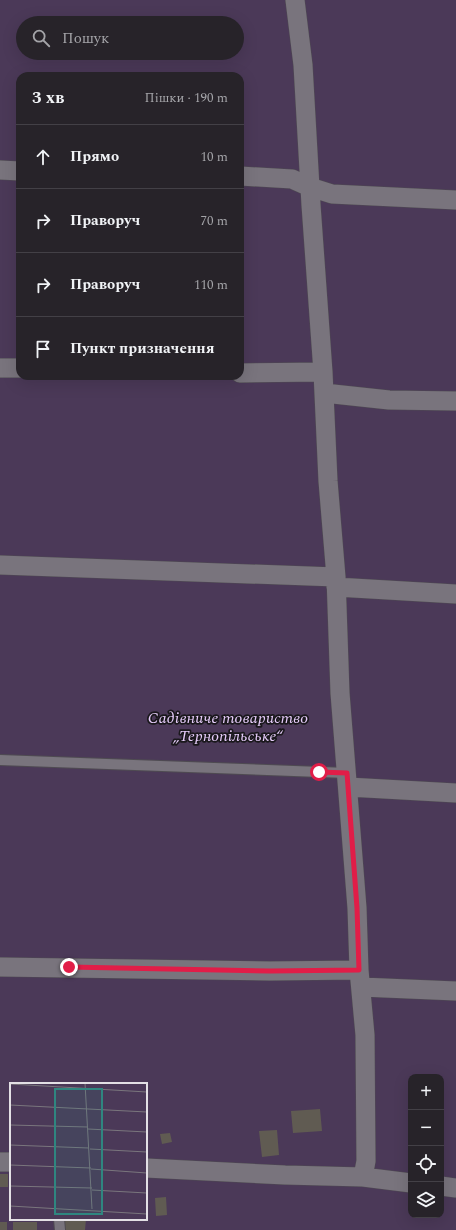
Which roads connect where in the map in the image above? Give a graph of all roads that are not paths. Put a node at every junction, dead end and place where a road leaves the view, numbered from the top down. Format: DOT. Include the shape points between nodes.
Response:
graph roads {
  1 [pos="295,0"];
  2 [pos="0,170"];
  3 [pos="16,171"];
  4 [pos="244,176"];
  5 [pos="310,187"];
  6 [pos="456,200"];
  7 [pos="0,368"];
  8 [pos="16,368"];
  9 [pos="323,372"];
  10 [pos="244,373"];
  11 [pos="324,393"];
  12 [pos="456,401"];
  13 [pos="0,565"];
  14 [pos="336,582"];
  15 [pos="456,594"];
  16 [pos="0,760"];
  17 [pos="347,780"];
  18 [pos="456,793"];
  19 [pos="0,967"];
  20 [pos="360,978"];
  21 [pos="456,991"];
  22 [pos="147,1168"];
  23 [pos="363,1177"];
  24 [pos="408,1183"];
  25 [pos="444,1186"];
  26 [pos="456,1188"];
  27 [pos="59,1220"];
  28 [pos="60,1230"];
  1 -- 5 [label="street" via="303,64"];
  2 -- 3 [label="street"];
  4 -- 5 [label="street" via="292,180"];
  5 -- 6 [label="street" via="332,194"];
  5 -- 9 [label="street"];
  7 -- 8 [label="street"];
  9 -- 10 [label="street"];
  9 -- 11 [label="street"];
  11 -- 12 [label="street" via="389,400"];
  11 -- 14 [label="street"];
  13 -- 14 [label="street"];
  14 -- 15 [label="street"];
  14 -- 17 [label="street" via="340,692"];
  16 -- 17 [label="lane"];
  17 -- 18 [label="street"];
  17 -- 20 [label="street"];
  19 -- 20 [label="street" via="270,971"];
  20 -- 21 [label="street"];
  20 -- 23 [label="street" via="365,1035 366,1161"];
  22 -- 23 [label="street" via="285,1176"];
  23 -- 24 [label="street"];
  25 -- 26 [label="street"];
  27 -- 28 [label="lane"];
}
